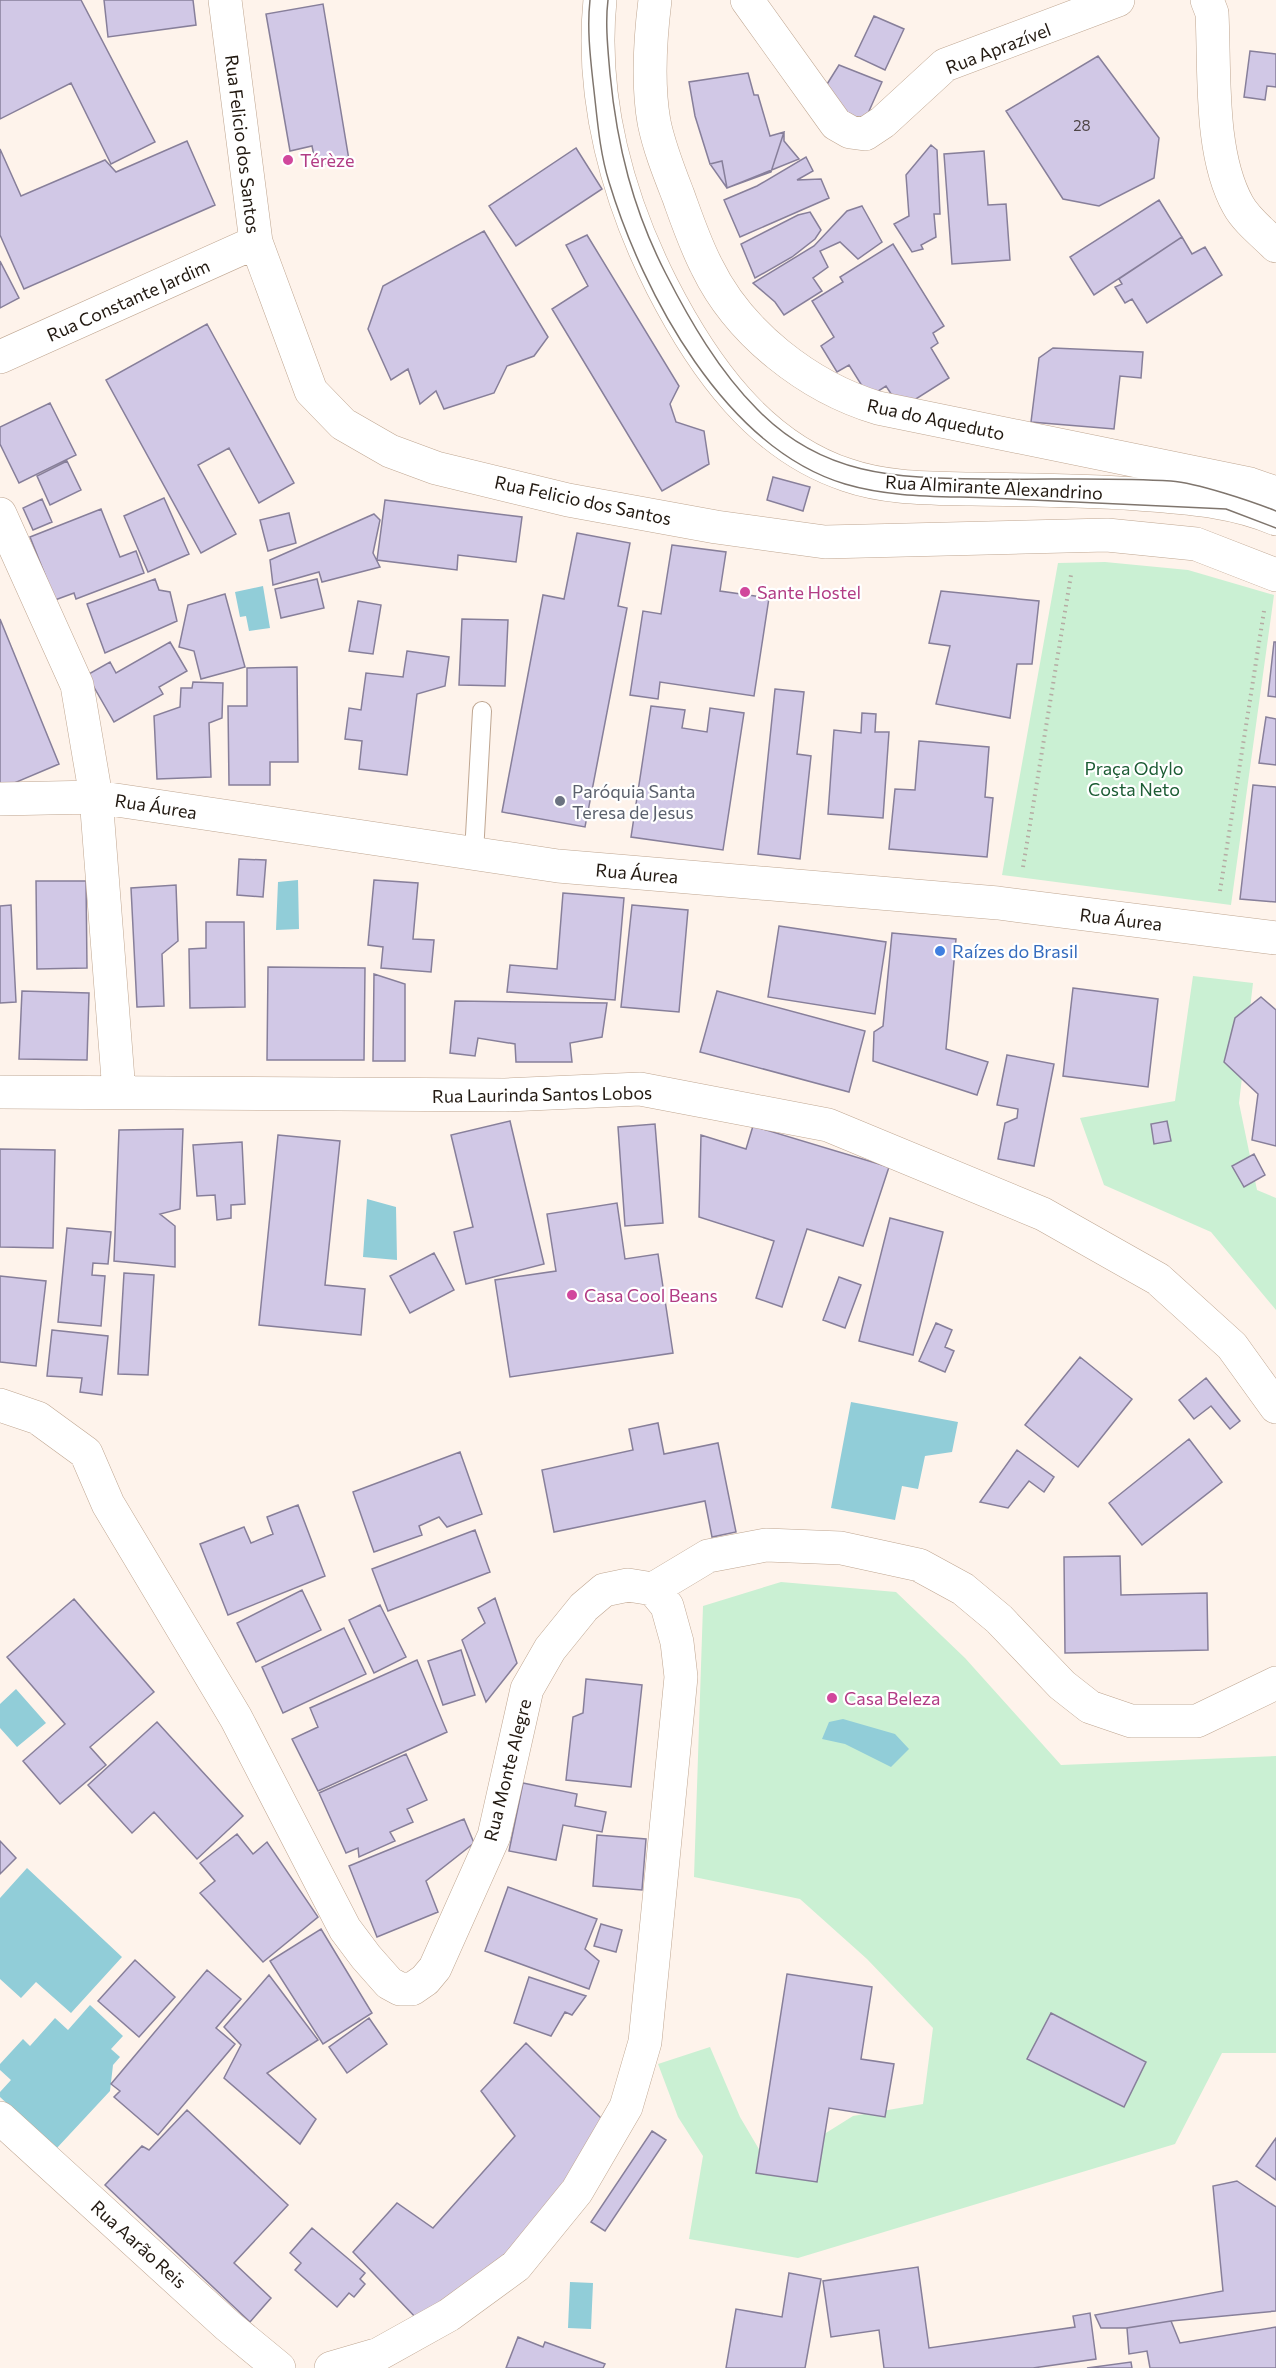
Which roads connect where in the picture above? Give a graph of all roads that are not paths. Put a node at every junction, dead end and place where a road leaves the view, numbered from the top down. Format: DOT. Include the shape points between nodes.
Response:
graph roads {
  1 [pos="225,0"];
  2 [pos="600,0"];
  3 [pos="655,0"];
  4 [pos="747,0"];
  5 [pos="1118,0"];
  6 [pos="1207,0"];
  7 [pos="256,242"];
  8 [pos="1276,246"];
  9 [pos="0,357"];
  10 [pos="1276,493"];
  11 [pos="0,514"];
  12 [pos="1276,519"];
  13 [pos="1276,575"];
  14 [pos="482,711"];
  15 [pos="96,797"];
  16 [pos="0,799"];
  17 [pos="474,853"];
  18 [pos="1276,938"];
  19 [pos="0,1092"];
  20 [pos="119,1092"];
  21 [pos="0,1404"];
  22 [pos="1276,1407"];
  23 [pos="653,1589"];
  24 [pos="1276,1683"];
  25 [pos="0,2118"];
  26 [pos="279,2368"];
  27 [pos="331,2368"];
  1 -- 7 [label="street, Rua Felicio dos Santos"];
  2 -- 12 [label="street, Rua Almirante Alexandrino" via="599,50 608,138 632,220 670,301 697,346 735,398 776,437 848,476 888,484 1096,491 1213,500"];
  3 -- 10 [label="street, Rua do Aqueduto" via="650,38 654,123 692,233 707,268 740,318 788,362 819,383 878,408 1250,484"];
  4 -- 5 [label="street, Rua Aprazível" via="836,124 865,134 945,65"];
  6 -- 8 [label="street" via="1212,13 1217,129 1225,170 1239,206"];
  7 -- 9 [label="street, Rua Constante Jardim"];
  7 -- 13 [label="street, Rua Felicio dos Santos" via="311,391 343,424 390,451 436,468 568,500 825,542 1107,535 1196,544"];
  11 -- 15 [label="street" via="77,685"];
  14 -- 17 [label="lane"];
  15 -- 16 [label="street, Rua Áurea"];
  15 -- 17 [label="street, Rua Áurea"];
  15 -- 20 [label="street"];
  17 -- 18 [label="street, Rua Áurea" via="558,866 1017,906"];
  19 -- 20 [label="street, Rua Laurinda Santos Lobos"];
  20 -- 22 [label="street, Rua Laurinda Santos Lobos" via="505,1095 640,1089 828,1125 1043,1214 1158,1279 1232,1346"];
  21 -- 23 [label="street, Rua Monte Alegre" via="38,1418 86,1453 108,1504 236,1718 345,1929 374,1966 400,1989 412,1989 425,1980 452,1932 494,1836 527,1689 550,1649 584,1607 604,1590 628,1585"];
  23 -- 24 [label="street" via="708,1556 766,1545 840,1548 919,1564 963,1589 1089,1707 1131,1721 1197,1721"];
  23 -- 27 [label="street" via="668,1606 681,1677 645,2042 627,2107 577,2191 516,2266 439,2321 379,2354"];
  25 -- 26 [label="street, Rua Aarão Reis"];
}
